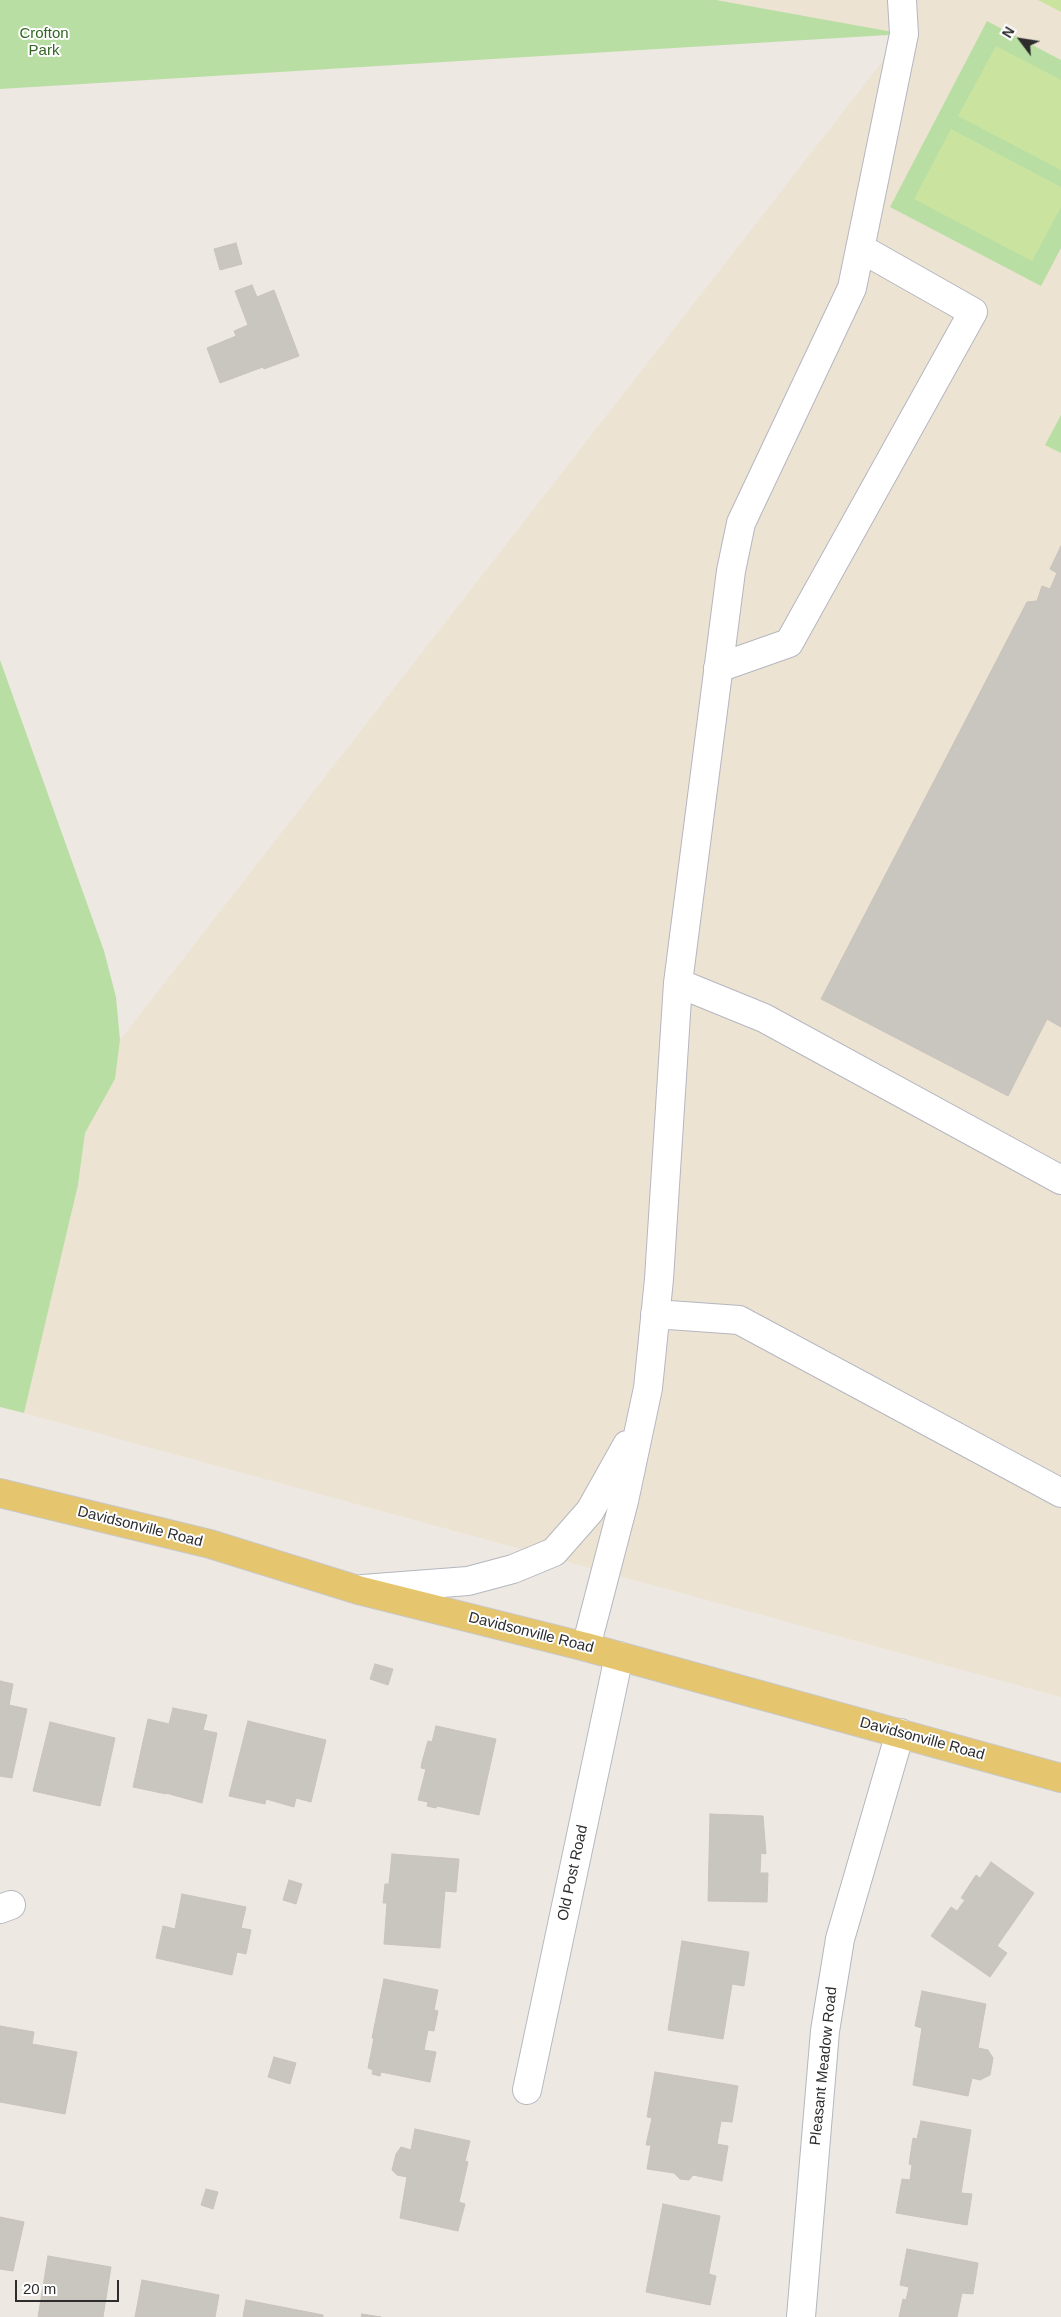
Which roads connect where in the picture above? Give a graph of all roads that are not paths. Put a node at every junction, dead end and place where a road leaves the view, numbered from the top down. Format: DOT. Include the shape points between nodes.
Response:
graph roads {
  1 [pos="902,0"];
  2 [pos="860,248"];
  3 [pos="718,668"];
  4 [pos="678,982"];
  5 [pos="1061,1180"];
  6 [pos="655,1314"];
  7 [pos="642,1420"];
  8 [pos="0,1493"];
  9 [pos="1061,1493"];
  10 [pos="358,1590"];
  11 [pos="586,1647"];
  12 [pos="619,1656"];
  13 [pos="900,1733"];
  14 [pos="1061,1778"];
  15 [pos="527,2090"];
  16 [pos="801,2317"];
  1 -- 2 [label="street" via="904,34"];
  2 -- 3 [label="street" via="852,288 741,523"];
  2 -- 3 [label="street" via="973,312 789,643"];
  3 -- 4 [label="street"];
  4 -- 5 [label="street" via="764,1018"];
  4 -- 6 [label="street"];
  6 -- 7 [label="street"];
  6 -- 9 [label="street" via="739,1320"];
  7 -- 10 [label="street" via="590,1511 554,1552 513,1569 468,1581"];
  7 -- 11 [label="street"];
  8 -- 10 [label="main road, Davidsonville Road" via="210,1544"];
  10 -- 11 [label="main road, Davidsonville Road"];
  11 -- 12 [label="main road, Davidsonville Road"];
  12 -- 13 [label="main road, Davidsonville Road"];
  12 -- 15 [label="street, Old Post Road"];
  13 -- 14 [label="main road, Davidsonville Road"];
  13 -- 16 [label="street, Pleasant Meadow Road" via="839,1948 825,2031"];
}
